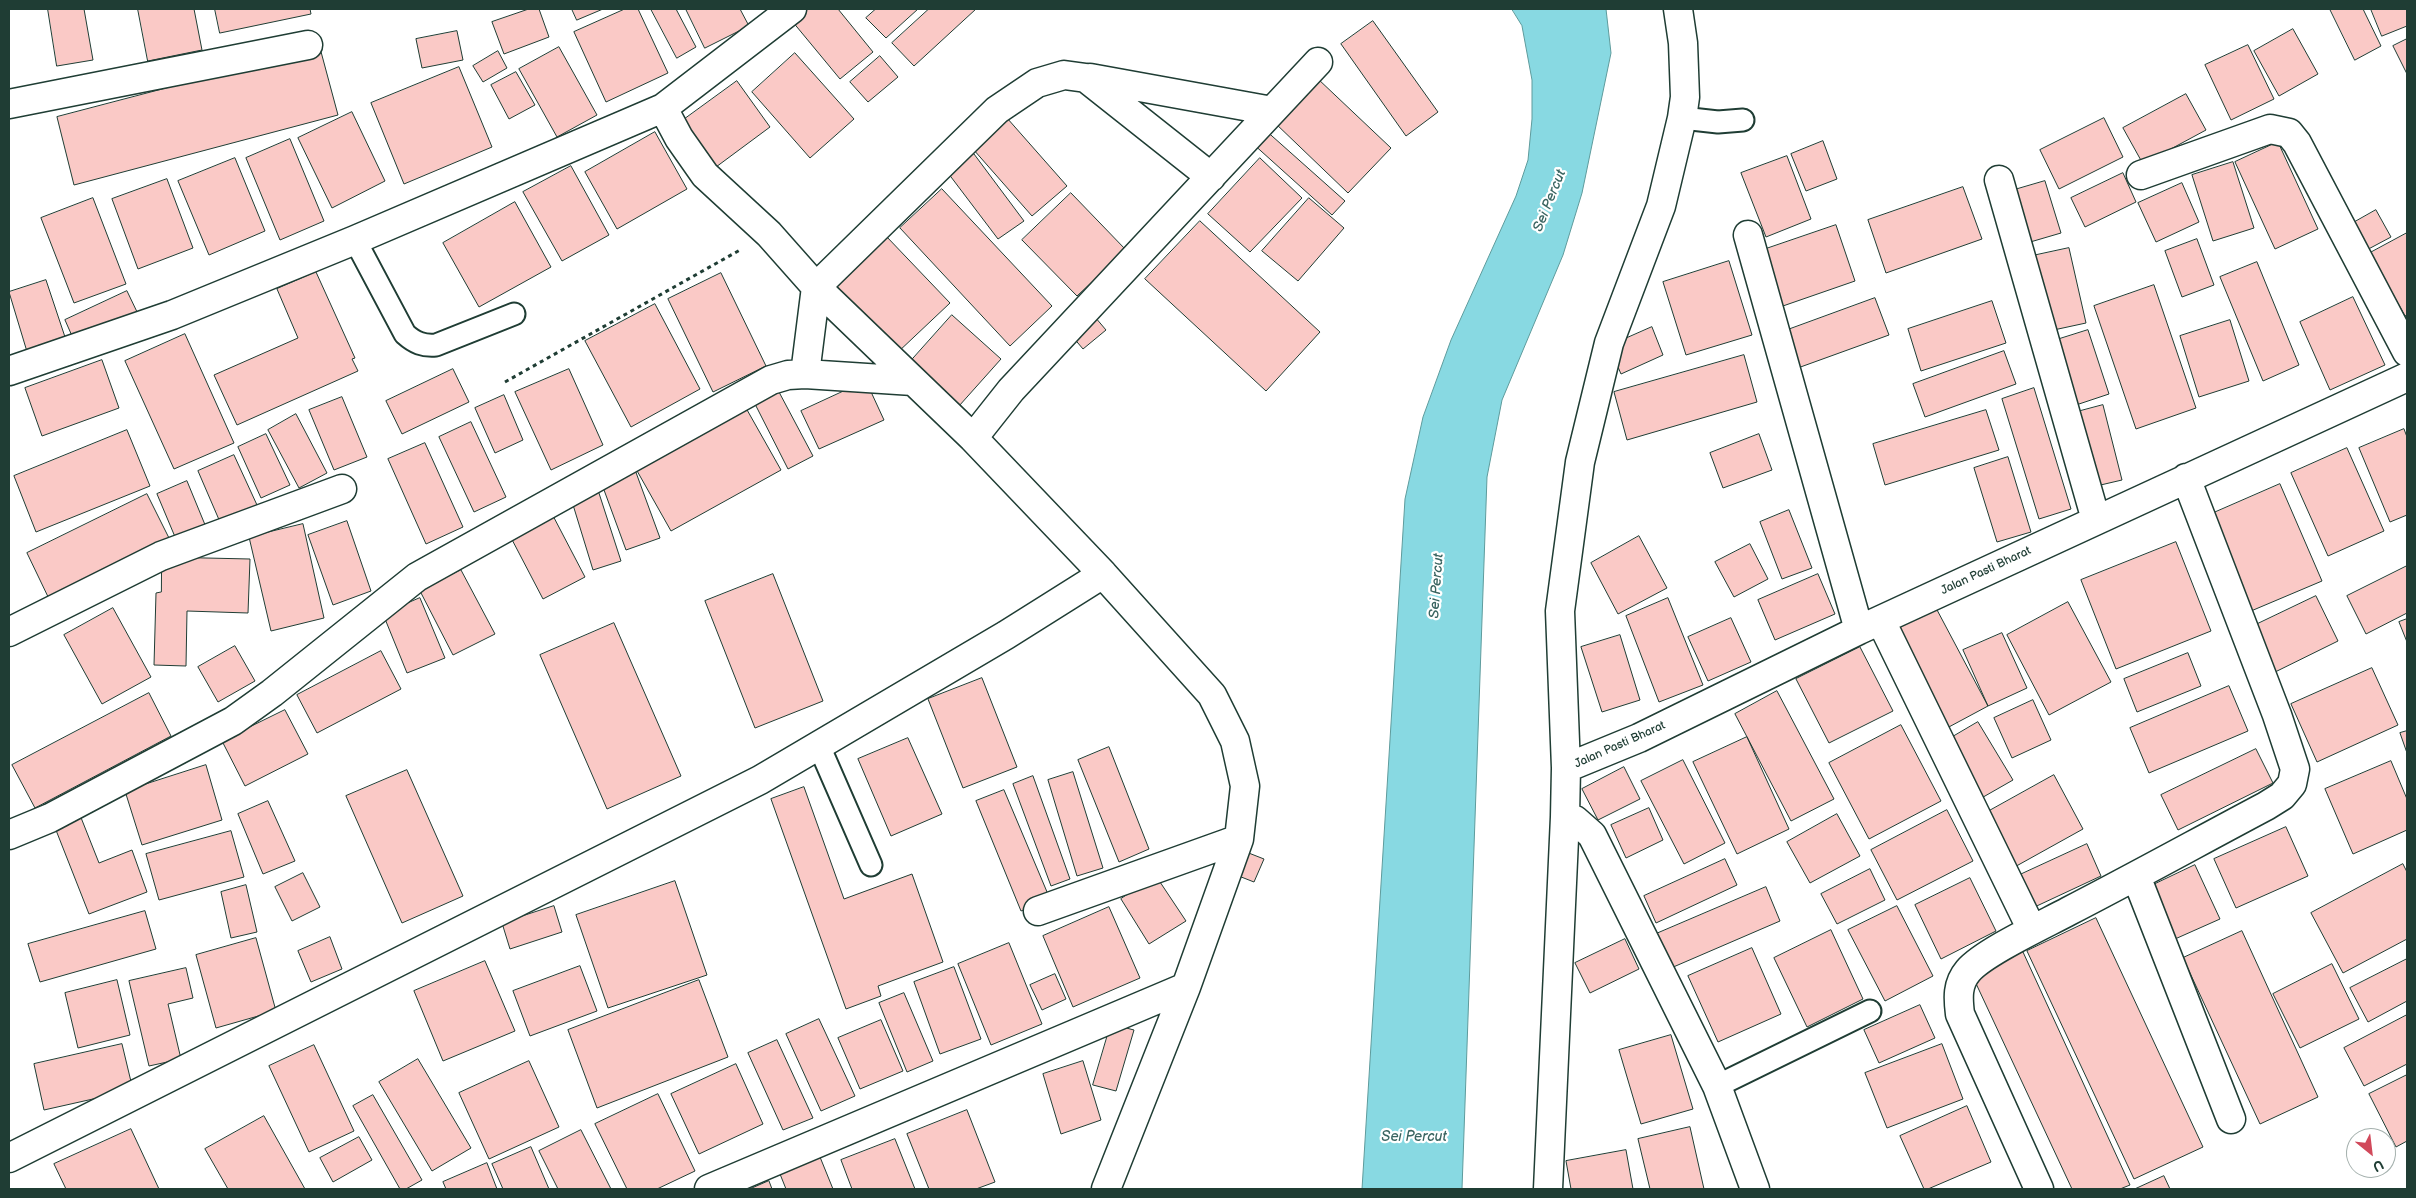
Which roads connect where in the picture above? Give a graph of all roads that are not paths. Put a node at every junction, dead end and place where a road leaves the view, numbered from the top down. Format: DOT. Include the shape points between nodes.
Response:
graph roads {
  1 [pos="792,9"];
  2 [pos="1678,9"];
  3 [pos="308,45"];
  4 [pos="1318,62"];
  5 [pos="1086,78"];
  6 [pos="9,104"];
  7 [pos="663,108"];
  8 [pos="1272,111"];
  9 [pos="1682,118"];
  10 [pos="1743,120"];
  11 [pos="2141,176"];
  12 [pos="1211,177"];
  13 [pos="1999,180"];
  14 [pos="1748,235"];
  15 [pos="355,240"];
  16 [pos="816,287"];
  17 [pos="514,314"];
  18 [pos="2407,352"];
  19 [pos="9,372"];
  20 [pos="805,374"];
  21 [pos="2407,378"];
  22 [pos="913,381"];
  23 [pos="973,438"];
  24 [pos="2186,478"];
  25 [pos="342,489"];
  26 [pos="2096,520"];
  27 [pos="1103,574"];
  28 [pos="1870,625"];
  29 [pos="9,632"];
  30 [pos="819,746"];
  31 [pos="1566,768"];
  32 [pos="1565,817"];
  33 [pos="9,835"];
  34 [pos="1239,839"];
  35 [pos="872,864"];
  36 [pos="2136,876"];
  37 [pos="1038,911"];
  38 [pos="2032,930"];
  39 [pos="1186,987"];
  40 [pos="1870,1010"];
  41 [pos="1717,1086"];
  42 [pos="2231,1119"];
  43 [pos="9,1158"];
  44 [pos="709,1189"];
  45 [pos="1106,1189"];
  46 [pos="1548,1189"];
  47 [pos="1754,1189"];
  48 [pos="2039,1189"];
  1 -- 7 [label="street"];
  2 -- 9 [label="street" via="1685,97"];
  3 -- 6 [label="street"];
  4 -- 8 [label="street"];
  5 -- 8 [label="street"];
  5 -- 12 [label="street"];
  5 -- 16 [label="street" via="1064,75 1038,83 997,110"];
  7 -- 15 [label="street"];
  7 -- 16 [label="street" via="705,175 769,234"];
  8 -- 12 [label="street"];
  9 -- 10 [label="lane" via="1718,122"];
  9 -- 31 [label="street" via="1661,206 1609,343 1580,462 1560,611"];
  11 -- 18 [label="street" via="2270,129 2289,133"];
  12 -- 23 [label="street" via="1010,390"];
  13 -- 26 [label="street"];
  14 -- 28 [label="street"];
  15 -- 17 [label="lane" via="405,334 414,342 436,345"];
  15 -- 19 [label="street" via="172,314"];
  16 -- 20 [label="street"];
  16 -- 22 [label="street"];
  20 -- 22 [label="street"];
  20 -- 33 [label="street" via="771,380 417,577 233,721 50,818"];
  21 -- 24 [label="street, Jalan Pasti Bharat"];
  22 -- 23 [label="street"];
  23 -- 27 [label="street"];
  24 -- 26 [label="street, Jalan Pasti Bharat"];
  24 -- 36 [label="street" via="2295,768 2292,784 2282,796"];
  25 -- 29 [label="street" via="161,556"];
  26 -- 28 [label="street, Jalan Pasti Bharat"];
  27 -- 30 [label="street" via="1006,636"];
  27 -- 34 [label="street" via="1212,695 1235,741 1245,786"];
  28 -- 31 [label="street, Jalan Pasti Bharat" via="1639,738"];
  28 -- 38 [label="street"];
  30 -- 35 [label="lane"];
  30 -- 43 [label="street" via="760,780"];
  31 -- 32 [label="street"];
  32 -- 41 [label="street" via="1575,820 1592,835"];
  32 -- 46 [label="street"];
  34 -- 37 [label="street"];
  34 -- 39 [label="street"];
  36 -- 38 [label="street"];
  36 -- 42 [label="street"];
  38 -- 48 [label="street" via="1977,963 1960,986 1958,998 1960,1014"];
  39 -- 44 [label="street"];
  39 -- 45 [label="street"];
  40 -- 41 [label="lane"];
  41 -- 47 [label="street"];
}
